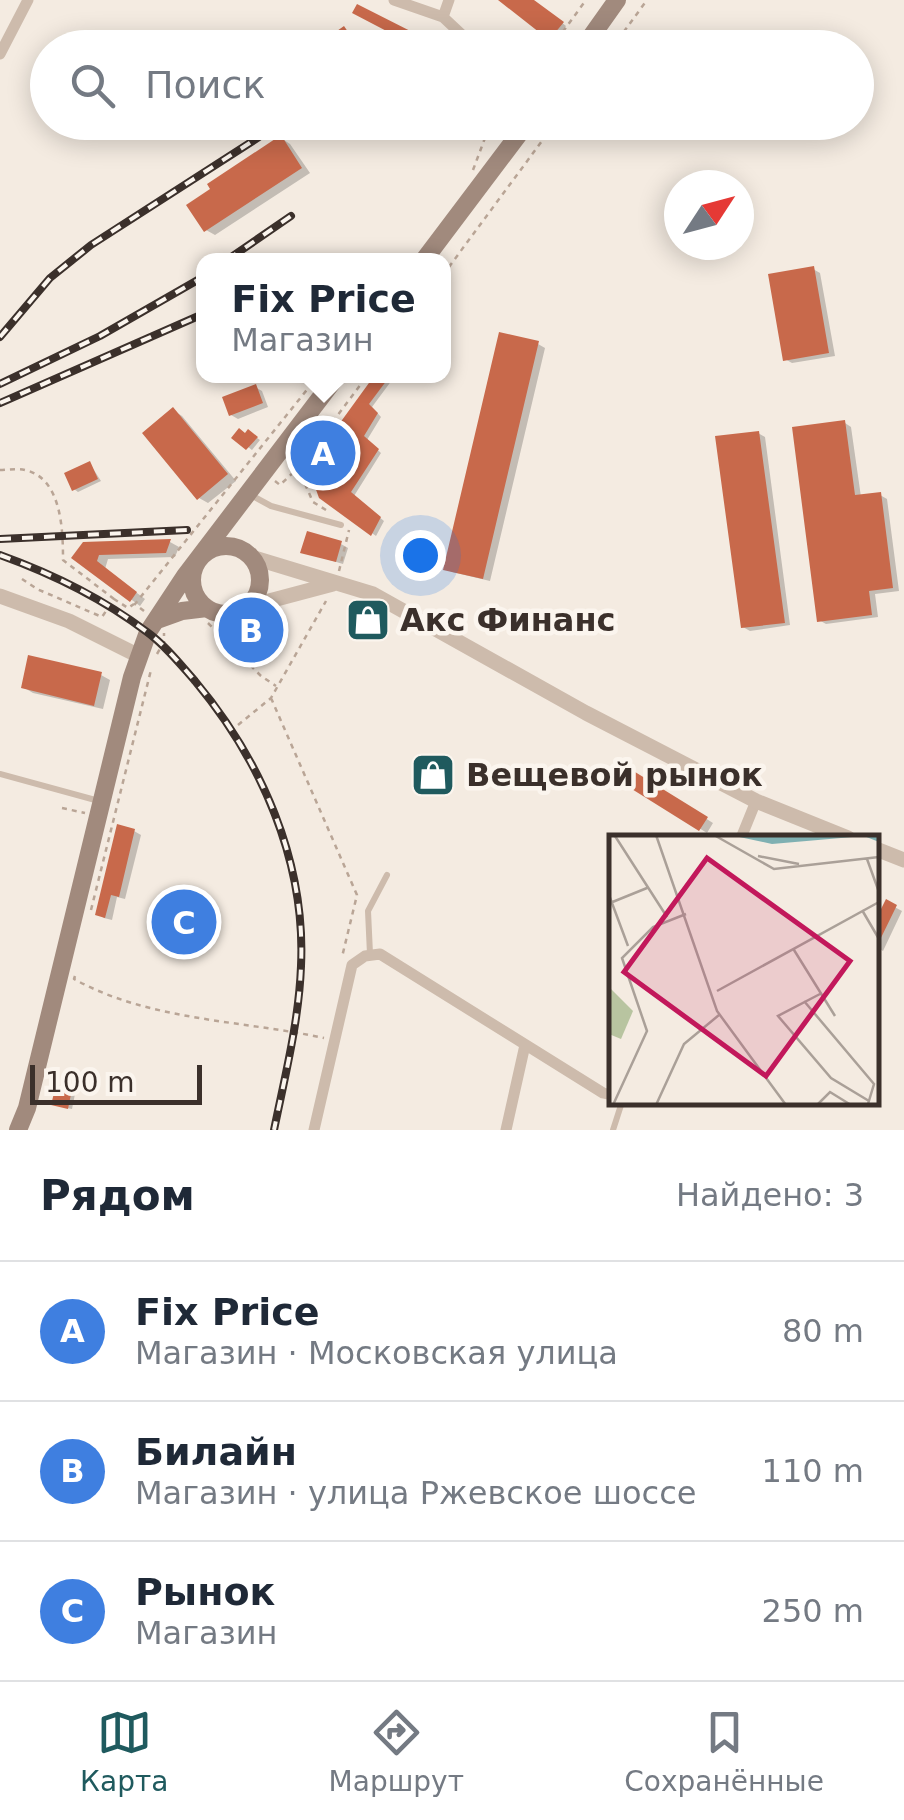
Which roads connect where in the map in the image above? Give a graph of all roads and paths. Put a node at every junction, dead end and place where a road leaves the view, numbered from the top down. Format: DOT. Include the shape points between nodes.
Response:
graph roads {
  1 [pos="28,0"];
  2 [pos="394,0"];
  3 [pos="449,0"];
  4 [pos="586,0"];
  5 [pos="617,0"];
  6 [pos="647,0"];
  7 [pos="443,18"];
  8 [pos="456,30"];
  9 [pos="564,30"];
  10 [pos="596,30"];
  11 [pos="625,30"];
  12 [pos="0,54"];
  13 [pos="484,140"];
  14 [pos="514,140"];
  15 [pos="543,140"];
  16 [pos="469,180"];
  17 [pos="429,253"];
  18 [pos="451,264"];
  19 [pos="332,383"];
  20 [pos="362,383"];
  21 [pos="0,470"];
  22 [pos="242,500"];
  23 [pos="336,517"];
  24 [pos="341,525"];
  25 [pos="350,526"];
  26 [pos="250,556"];
  27 [pos="198,561"];
  28 [pos="22,579"];
  29 [pos="337,583"];
  30 [pos="0,596"];
  31 [pos="114,600"];
  32 [pos="135,604"];
  33 [pos="246,607"];
  34 [pos="208,608"];
  35 [pos="162,624"];
  36 [pos="139,656"];
  37 [pos="271,698"];
  38 [pos="238,726"];
  39 [pos="0,774"];
  40 [pos="100,801"];
  41 [pos="756,801"];
  42 [pos="742,835"];
  43 [pos="841,835"];
  44 [pos="879,850"];
  45 [pos="904,860"];
  46 [pos="387,875"];
  47 [pos="88,923"];
  48 [pos="375,955"];
  49 [pos="79,960"];
  50 [pos="340,966"];
  51 [pos="324,1038"];
  52 [pos="525,1045"];
  53 [pos="609,1094"];
  54 [pos="621,1105"];
  55 [pos="18,1130"];
  56 [pos="314,1130"];
  57 [pos="506,1130"];
  58 [pos="613,1130"];
  1 -- 12 [label="street"];
  2 -- 7 [label="street"];
  3 -- 7 [label="street"];
  4 -- 9 [label="path"];
  5 -- 10 [label="main road"];
  6 -- 11 [label="path"];
  7 -- 8 [label="street"];
  13 -- 16 [label="path"];
  14 -- 17 [label="main road"];
  15 -- 18 [label="path"];
  19 -- 22 [label="main road"];
  20 -- 23 [label="path" via="298,468 313,502"];
  21 -- 31 [label="path" via="26,470 44,480 56,500 63,560"];
  22 -- 24 [label="lane"];
  22 -- 26 [label="main road" via="237,534"];
  22 -- 27 [label="main road"];
  25 -- 29 [label="path"];
  26 -- 27 [label="main road" via="226,546"];
  26 -- 29 [label="street"];
  26 -- 33 [label="main road" via="260,584"];
  27 -- 34 [label="main road" via="192,587"];
  27 -- 35 [label="main road"];
  28 -- 31 [label="path" via="102,617"];
  29 -- 33 [label="street"];
  29 -- 37 [label="path"];
  29 -- 41 [label="street" via="373,594"];
  30 -- 36 [label="street"];
  31 -- 32 [label="path" via="128,608"];
  33 -- 34 [label="main road" via="227,614"];
  34 -- 35 [label="main road" via="182,611"];
  35 -- 36 [label="main road"];
  35 -- 47 [label="path"];
  36 -- 40 [label="main road"];
  37 -- 38 [label="path"];
  37 -- 50 [label="path" via="357,895"];
  39 -- 40 [label="lane"];
  40 -- 55 [label="main road"];
  41 -- 42 [label="street"];
  41 -- 43 [label="street"];
  44 -- 45 [label="street"];
  46 -- 48 [label="lane" via="368,911"];
  48 -- 52 [label="street"];
  48 -- 56 [label="street" via="352,965"];
  49 -- 51 [label="path" via="74,979 104,995 218,1023"];
  52 -- 53 [label="street"];
  52 -- 57 [label="street"];
  54 -- 58 [label="lane"];
}
